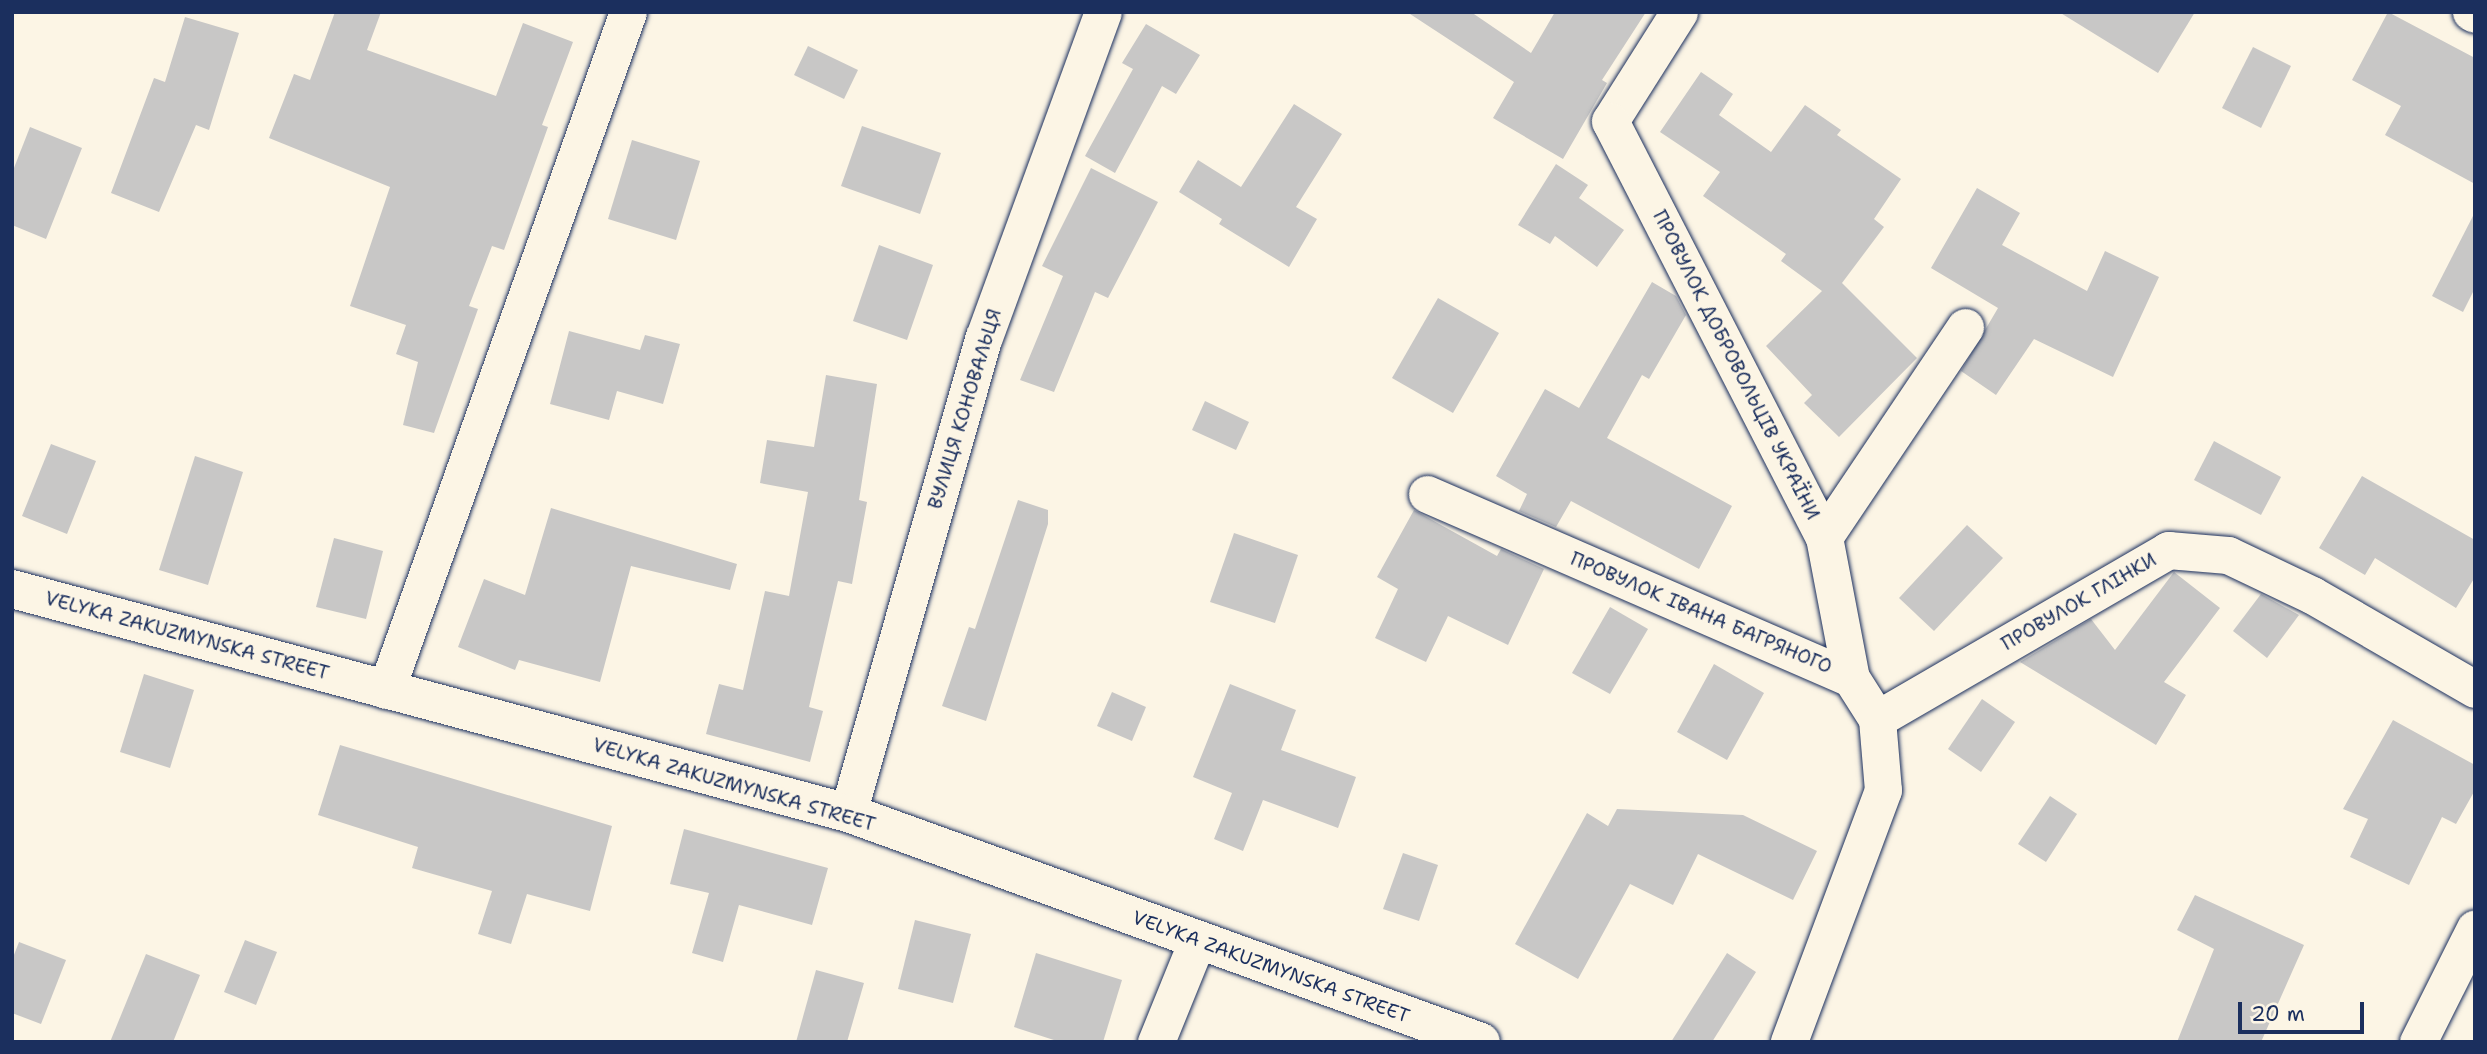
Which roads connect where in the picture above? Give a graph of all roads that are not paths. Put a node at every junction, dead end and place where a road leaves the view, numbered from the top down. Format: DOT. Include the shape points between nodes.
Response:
graph roads {
  1 [pos="628,12"];
  2 [pos="1103,12"];
  3 [pos="1679,12"];
  4 [pos="1965,327"];
  5 [pos="1427,494"];
  6 [pos="1824,537"];
  7 [pos="12,589"];
  8 [pos="1851,678"];
  9 [pos="2475,689"];
  10 [pos="386,690"];
  11 [pos="1877,719"];
  12 [pos="848,813"];
  13 [pos="2475,928"];
  14 [pos="1197,941"];
  15 [pos="1156,1042"];
  16 [pos="1481,1042"];
  17 [pos="1789,1042"];
  18 [pos="2418,1042"];
  1 -- 10 [label="street"];
  2 -- 12 [label="street, ВУЛИЦЯ КОНОВАЛЬЦЯ" via="984,337"];
  3 -- 6 [label="street, ПРОВУЛОК ДОБРОВОЛЬЦІВ УКРАЇНИ" via="1610,121"];
  4 -- 6 [label="street, ПРОВУЛОК ДОБРОВОЛЬЦІВ УКРАЇНИ"];
  5 -- 8 [label="street, ПРОВУЛОК ІВАНА БАГРЯНОГО"];
  6 -- 8 [label="street"];
  7 -- 10 [label="street, VELYKA ZAKUZMYNSKA STREET"];
  8 -- 11 [label="street, ПРОВУЛОК ІВАНА БАГРЯНОГО"];
  9 -- 11 [label="street, ПРОВУЛОК ГЛІНКИ" via="2312,595 2228,555 2168,550"];
  10 -- 12 [label="street, VELYKA ZAKUZMYNSKA STREET"];
  11 -- 17 [label="street, ПРОВУЛОК ІВАНА БАГРЯНОГО" via="1883,790"];
  12 -- 14 [label="street, VELYKA ZAKUZMYNSKA STREET"];
  13 -- 18 [label="street"];
  14 -- 15 [label="street"];
  14 -- 16 [label="street, VELYKA ZAKUZMYNSKA STREET"];
}
